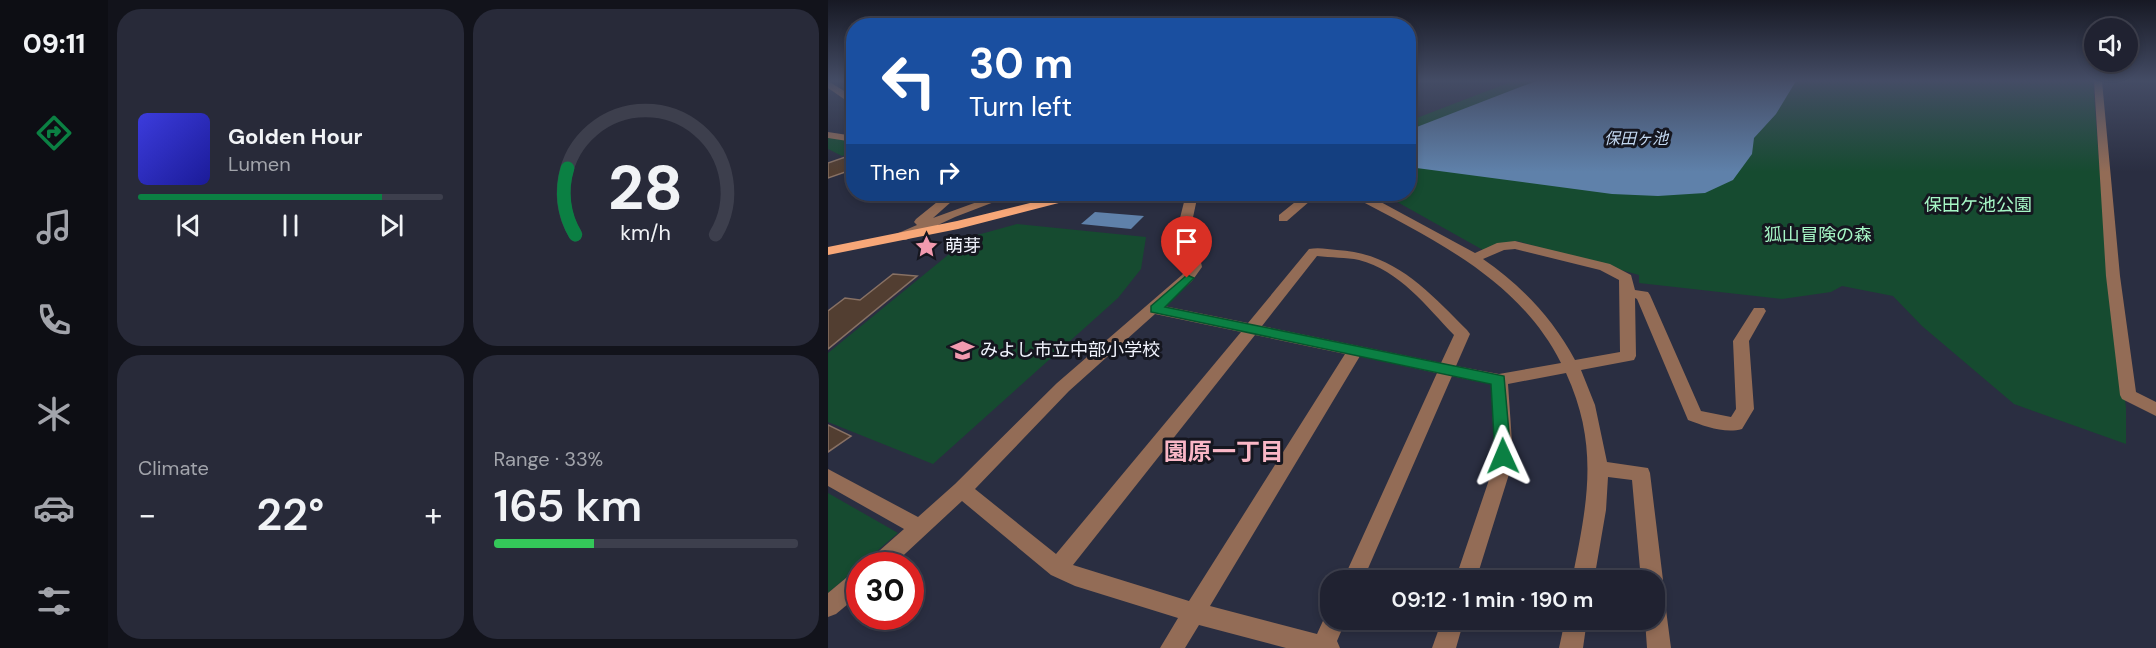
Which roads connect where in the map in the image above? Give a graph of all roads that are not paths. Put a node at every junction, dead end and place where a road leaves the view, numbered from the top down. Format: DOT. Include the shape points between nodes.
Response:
graph roads {
  1 [pos="2100,111"];
  2 [pos="828,135"];
  3 [pos="846,138"];
  4 [pos="945,201"];
  5 [pos="989,201"];
  6 [pos="1051,201"];
  7 [pos="1189,201"];
  8 [pos="1303,201"];
  9 [pos="1371,201"];
  10 [pos="1283,218"];
  11 [pos="901,237"];
  12 [pos="828,251"];
  13 [pos="1475,258"];
  14 [pos="1628,292"];
  15 [pos="1155,309"];
  16 [pos="1759,311"];
  17 [pos="1249,330"];
  18 [pos="1355,351"];
  19 [pos="1573,366"];
  20 [pos="1448,369"];
  21 [pos="1499,380"];
  22 [pos="2156,410"];
  23 [pos="1599,469"];
  24 [pos="828,477"];
  25 [pos="962,490"];
  26 [pos="921,528"];
  27 [pos="893,552"];
  28 [pos="1058,568"];
  29 [pos="1358,570"];
  30 [pos="1469,570"];
  31 [pos="1585,570"];
  32 [pos="1651,570"];
  33 [pos="846,592"];
  34 [pos="828,607"];
  35 [pos="1195,613"];
  36 [pos="1331,630"];
  37 [pos="1450,630"];
  38 [pos="1574,630"];
  39 [pos="1657,630"];
  40 [pos="1172,648"];
  41 [pos="1324,648"];
  42 [pos="1444,648"];
  43 [pos="1571,648"];
  44 [pos="1659,648"];
  1 -- 22 [label="street" via="2113,276 2128,395"];
  2 -- 3 [label="street"];
  4 -- 11 [label="street"];
  5 -- 11 [label="street"];
  6 -- 11 [label="main road"];
  7 -- 15 [label="street" via="1184,231 1195,267"];
  8 -- 10 [label="street"];
  9 -- 13 [label="street"];
  11 -- 12 [label="main road"];
  13 -- 14 [label="street" via="1502,246 1548,252 1605,267 1626,278"];
  13 -- 19 [label="street" via="1519,293 1551,330"];
  14 -- 16 [label="street" via="1643,295 1694,415 1710,421 1736,424 1745,409 1741,341"];
  14 -- 19 [label="street" via="1628,356"];
  15 -- 17 [label="street"];
  15 -- 25 [label="street" via="1064,387"];
  17 -- 18 [label="street"];
  17 -- 20 [label="street" via="1314,252 1368,258 1415,286 1462,334"];
  17 -- 28 [label="street"];
  18 -- 20 [label="street"];
  18 -- 35 [label="street"];
  19 -- 21 [label="street"];
  19 -- 23 [label="street" via="1591,416"];
  20 -- 21 [label="street"];
  20 -- 29 [label="street"];
  21 -- 30 [label="street" via="1501,471"];
  23 -- 31 [label="street"];
  23 -- 32 [label="street" via="1641,473"];
  24 -- 26 [label="street"];
  25 -- 26 [label="street"];
  25 -- 28 [label="street"];
  26 -- 27 [label="street"];
  28 -- 35 [label="street"];
  33 -- 34 [label="street"];
  35 -- 40 [label="street"];
  35 -- 41 [label="street"];
  36 -- 41 [label="street"];
  37 -- 42 [label="street"];
  38 -- 43 [label="street"];
  39 -- 44 [label="street"];
}
